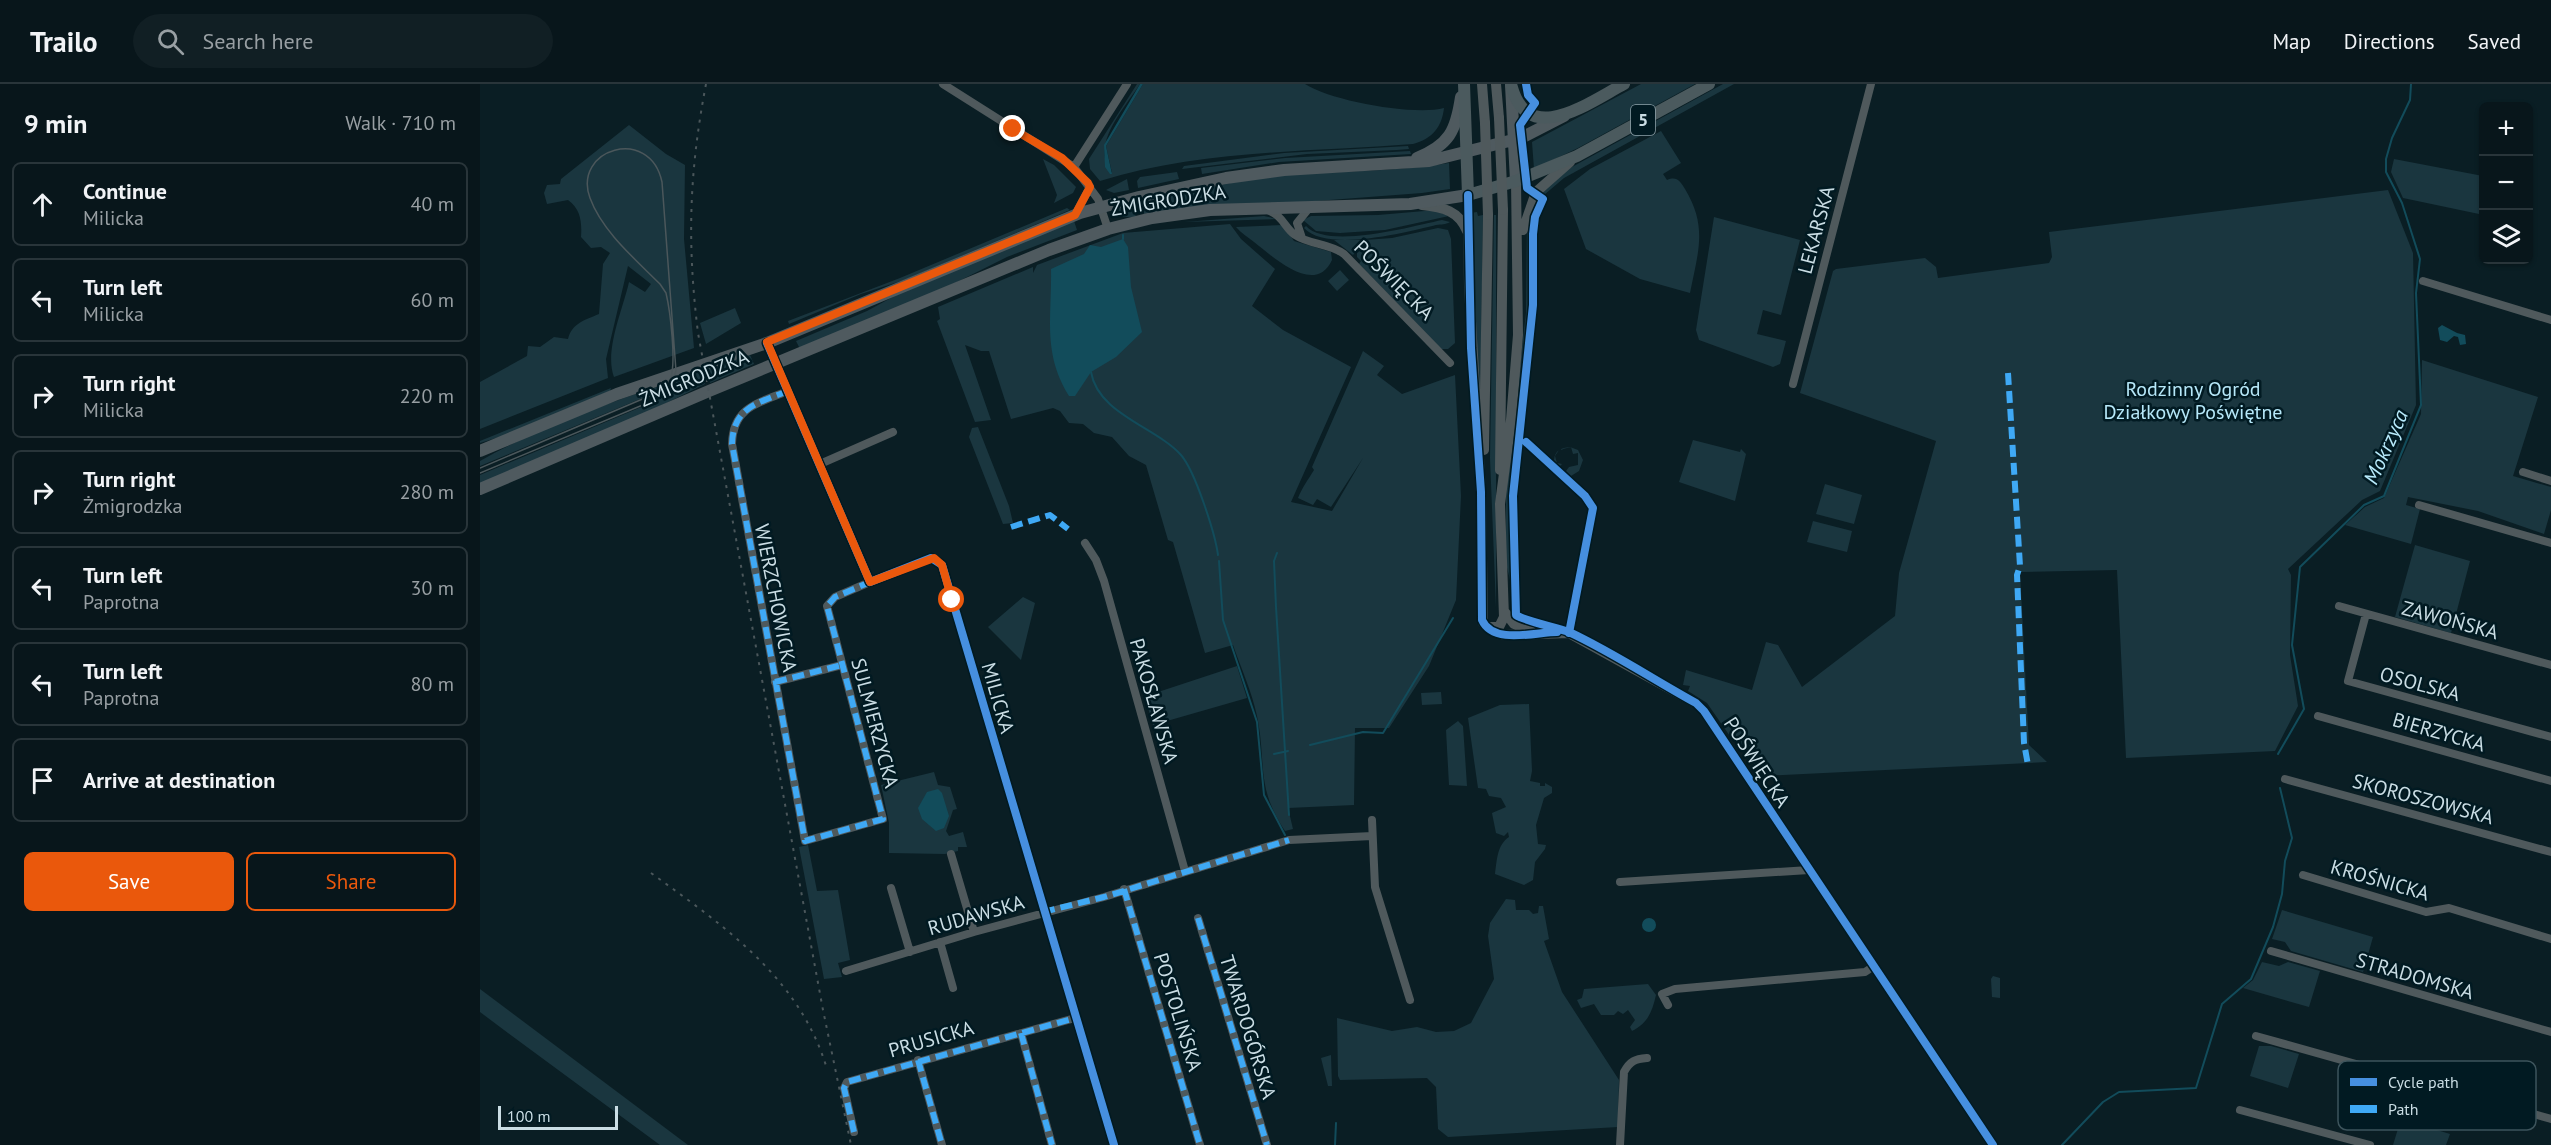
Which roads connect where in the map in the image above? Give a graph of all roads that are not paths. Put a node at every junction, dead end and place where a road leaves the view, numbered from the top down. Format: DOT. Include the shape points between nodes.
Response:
graph roads {
  1 [pos="943,84"];
  2 [pos="1127,84"];
  3 [pos="1464,84"];
  4 [pos="1482,84"];
  5 [pos="1496,84"];
  6 [pos="1511,84"];
  7 [pos="1624,84"];
  8 [pos="1709,84"];
  9 [pos="1871,84"];
  10 [pos="1564,116"];
  11 [pos="1513,141"];
  12 [pos="1468,153"];
  13 [pos="1577,156"];
  14 [pos="1401,165"];
  15 [pos="1074,167"];
  16 [pos="1516,181"];
  17 [pos="1090,187"];
  18 [pos="1468,195"];
  19 [pos="1410,204"];
  20 [pos="1101,206"];
  21 [pos="1310,207"];
  22 [pos="1263,208"];
  23 [pos="1075,215"];
  24 [pos="1108,229"];
  25 [pos="1468,234"];
  26 [pos="1302,239"];
  27 [pos="1519,257"];
  28 [pos="2423,281"];
  29 [pos="2551,320"];
  30 [pos="767,342"];
  31 [pos="1450,363"];
  32 [pos="777,364"];
  33 [pos="1793,384"];
  34 [pos="788,391"];
  35 [pos="893,432"];
  36 [pos="1526,441"];
  37 [pos="480,451"];
  38 [pos="820,464"];
  39 [pos="2523,472"];
  40 [pos="2551,481"];
  41 [pos="480,489"];
  42 [pos="1481,492"];
  43 [pos="1500,504"];
  44 [pos="2419,505"];
  45 [pos="1086,543"];
  46 [pos="2551,543"];
  47 [pos="870,582"];
  48 [pos="2339,606"];
  49 [pos="1504,610"];
  50 [pos="2366,614"];
  51 [pos="1486,627"];
  52 [pos="1537,632"];
  53 [pos="1569,633"];
  54 [pos="842,665"];
  55 [pos="2551,665"];
  56 [pos="775,682"];
  57 [pos="2318,716"];
  58 [pos="2551,737"];
  59 [pos="2285,779"];
  60 [pos="2551,781"];
  61 [pos="1372,820"];
  62 [pos="1372,836"];
  63 [pos="806,841"];
  64 [pos="2551,852"];
  65 [pos="951,854"];
  66 [pos="1809,870"];
  67 [pos="1185,871"];
  68 [pos="2303,875"];
  69 [pos="1620,882"];
  70 [pos="891,888"];
  71 [pos="1124,889"];
  72 [pos="1043,912"];
  73 [pos="1198,918"];
  74 [pos="974,932"];
  75 [pos="2551,939"];
  76 [pos="940,942"];
  77 [pos="2271,951"];
  78 [pos="910,952"];
  79 [pos="1874,966"];
  80 [pos="846,971"];
  81 [pos="953,988"];
  82 [pos="1410,1000"];
  83 [pos="1668,1005"];
  84 [pos="1075,1018"];
  85 [pos="2551,1032"];
  86 [pos="1021,1033"];
  87 [pos="2256,1036"];
  88 [pos="1647,1058"];
  89 [pos="918,1060"];
  90 [pos="2345,1061"];
  91 [pos="2240,1110"];
  92 [pos="2536,1115"];
  93 [pos="2551,1119"];
  94 [pos="854,1132"];
  95 [pos="942,1145"];
  96 [pos="1052,1145"];
  97 [pos="1114,1145"];
  98 [pos="1200,1145"];
  99 [pos="1267,1145"];
  100 [pos="1620,1145"];
  101 [pos="1993,1145"];
  102 [pos="2370,1145"];
  1 -- 15 [label="street"];
  2 -- 15 [label="street"];
  3 -- 12 [label="main road"];
  3 -- 14 [label="main road" via="1458,117 1446,140 1433,152"];
  4 -- 42 [label="street, bridge" via="1488,215 1486,423"];
  5 -- 43 [label="street, bridge" via="1503,210"];
  6 -- 10 [label="main road" via="1516,101 1528,113 1546,118"];
  6 -- 11 [label="main road"];
  7 -- 10 [label="main road, ŻMIGRODZKA / 5"];
  8 -- 13 [label="main road, ŻMIGRODZKA / 5"];
  9 -- 33 [label="street, LEKARSKA"];
  10 -- 11 [label="main road, ŻMIGRODZKA"];
  11 -- 12 [label="main road, ŻMIGRODZKA"];
  11 -- 16 [label="main road"];
  12 -- 14 [label="main road, ŻMIGRODZKA"];
  12 -- 18 [label="main road"];
  13 -- 16 [label="main road, ŻMIGRODZKA / 5"];
  13 -- 27 [label="street" via="1534,195"];
  14 -- 20 [label="main road, ŻMIGRODZKA" via="1284,170 1226,178"];
  15 -- 17 [label="street"];
  16 -- 18 [label="main road, ŻMIGRODZKA / 5"];
  16 -- 27 [label="street"];
  17 -- 20 [label="street"];
  17 -- 23 [label="street"];
  18 -- 19 [label="main road, ŻMIGRODZKA"];
  18 -- 25 [label="street"];
  19 -- 21 [label="main road, ŻMIGRODZKA"];
  19 -- 25 [label="street" via="1437,206 1452,212 1464,223"];
  20 -- 23 [label="main road, ŻMIGRODZKA"];
  20 -- 24 [label="street"];
  21 -- 22 [label="main road, ŻMIGRODZKA"];
  21 -- 26 [label="street" via="1297,223"];
  22 -- 24 [label="main road, ŻMIGRODZKA" via="1179,214"];
  22 -- 26 [label="street" via="1280,216 1294,235"];
  23 -- 30 [label="main road, ŻMIGRODZKA"];
  24 -- 32 [label="main road, ŻMIGRODZKA"];
  25 -- 42 [label="street"];
  26 -- 31 [label="street, POŚWIĘCKA" via="1344,254"];
  27 -- 43 [label="street" via="1516,367"];
  28 -- 29 [label="street"];
  30 -- 32 [label="street"];
  30 -- 37 [label="main road, ŻMIGRODZKA" via="617,394"];
  32 -- 34 [label="street"];
  32 -- 41 [label="main road, ŻMIGRODZKA"];
  34 -- 38 [label="street"];
  34 -- 56 [label="street, WIERZCHOWICKA" via="742,413 734,428 732,444"];
  35 -- 38 [label="street"];
  36 -- 53 [label="street" via="1593,508"];
  38 -- 47 [label="street"];
  39 -- 40 [label="street"];
  42 -- 51 [label="street" via="1482,616"];
  43 -- 49 [label="street"];
  44 -- 46 [label="street"];
  45 -- 67 [label="street, PAKOSŁAWSKA" via="1104,581"];
  47 -- 54 [label="street, SULMIERZYCKA" via="835,597 827,606"];
  47 -- 72 [label="street, MILICKA" via="931,558 940,562"];
  48 -- 50 [label="street, ZAWOŃSKA"];
  49 -- 51 [label="street" via="1501,625"];
  49 -- 52 [label="street" via="1514,624"];
  50 -- 55 [label="street, ZAWOŃSKA"];
  50 -- 58 [label="street, OSOLSKA" via="2348,681"];
  51 -- 52 [label="street" via="1504,635"];
  52 -- 53 [label="street"];
  53 -- 66 [label="street, POŚWIĘCKA" via="1696,703"];
  54 -- 56 [label="street"];
  54 -- 63 [label="street, SULMIERZYCKA" via="883,819"];
  56 -- 63 [label="street, WIERZCHOWICKA"];
  57 -- 60 [label="street, BIERZYCKA"];
  59 -- 64 [label="street, SKOROSZOWSKA"];
  61 -- 62 [label="street"];
  62 -- 67 [label="street, RUDAWSKA" via="1288,840"];
  62 -- 82 [label="street" via="1378,899"];
  65 -- 74 [label="street"];
  66 -- 69 [label="street"];
  66 -- 79 [label="street, POŚWIĘCKA"];
  67 -- 71 [label="street, RUDAWSKA"];
  68 -- 75 [label="street, KROŚNICKA" via="2426,912 2449,908"];
  70 -- 78 [label="street"];
  71 -- 72 [label="street, RUDAWSKA"];
  71 -- 98 [label="street, POSTOLIŃSKA"];
  72 -- 74 [label="street, RUDAWSKA"];
  72 -- 84 [label="street, MILICKA"];
  73 -- 99 [label="street, TWARDOGÓRSKA"];
  74 -- 76 [label="street, RUDAWSKA"];
  76 -- 78 [label="street, RUDAWSKA"];
  76 -- 81 [label="street"];
  77 -- 85 [label="street, STRADOMSKA"];
  78 -- 80 [label="street, RUDAWSKA"];
  79 -- 83 [label="street" via="1865,972 1675,989 1662,994"];
  79 -- 101 [label="street, POŚWIĘCKA"];
  84 -- 86 [label="street, PRUSICKA"];
  84 -- 97 [label="street, MILICKA"];
  86 -- 89 [label="street, PRUSICKA"];
  86 -- 96 [label="street"];
  87 -- 90 [label="street"];
  88 -- 100 [label="street" via="1637,1059 1624,1072"];
  89 -- 94 [label="street, PRUSICKA" via="847,1082 844,1088"];
  89 -- 95 [label="street"];
  91 -- 102 [label="street"];
  92 -- 93 [label="street"];
}
